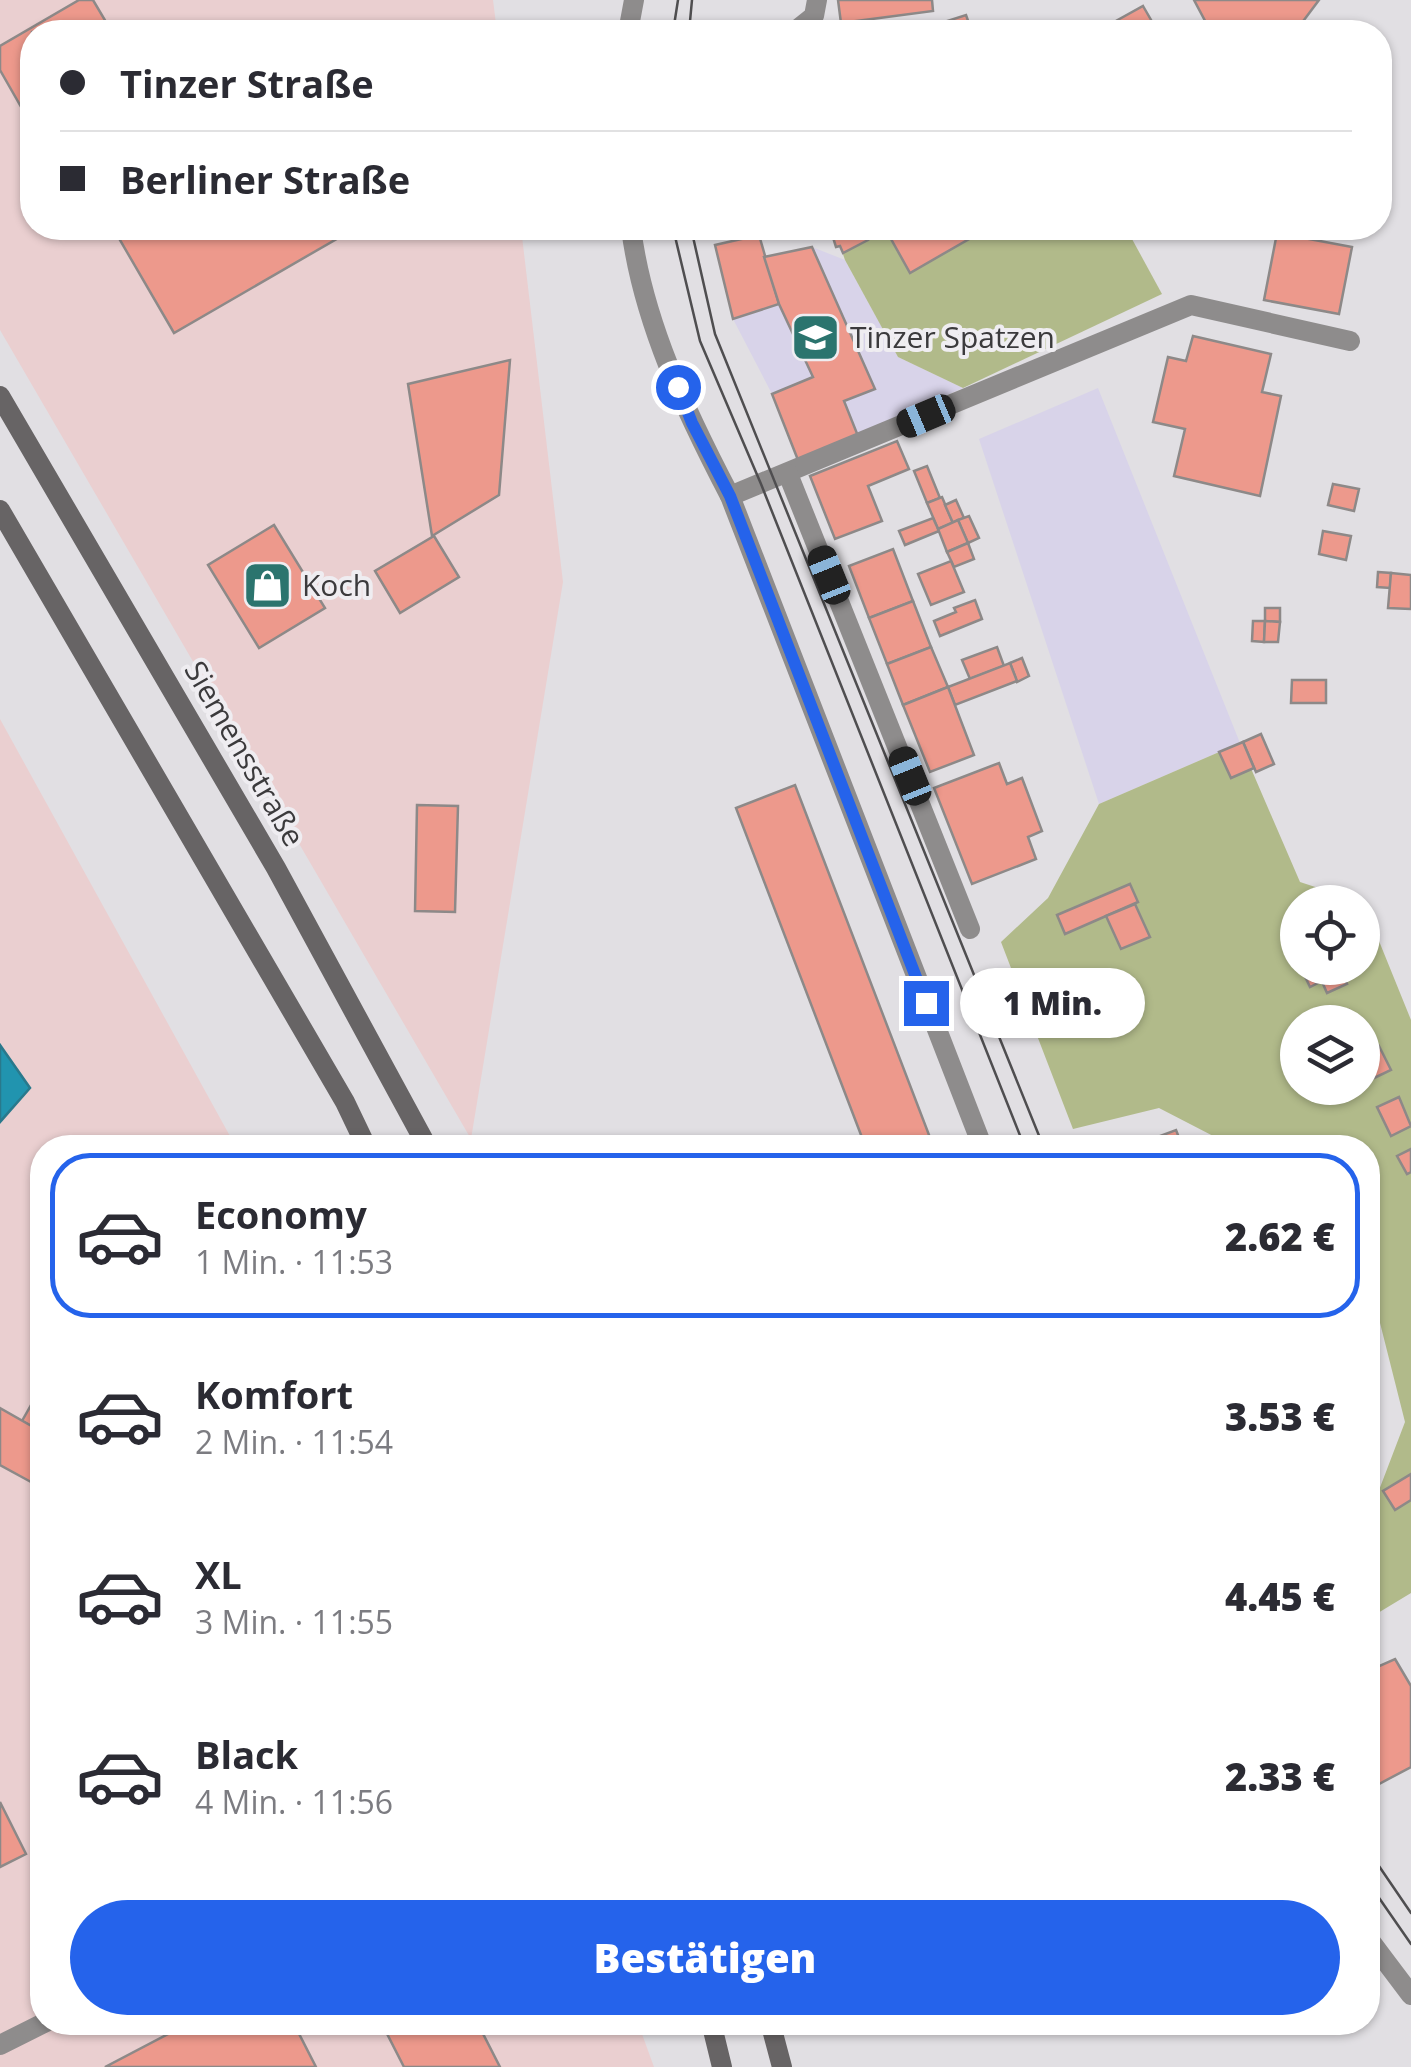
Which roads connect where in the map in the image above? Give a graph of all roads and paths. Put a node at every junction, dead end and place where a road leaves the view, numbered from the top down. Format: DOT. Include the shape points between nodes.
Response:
graph roads {
  1 [pos="632,240"];
  2 [pos="1350,341"];
  3 [pos="0,396"];
  4 [pos="788,474"];
  5 [pos="730,496"];
  6 [pos="0,510"];
  7 [pos="970,929"];
  8 [pos="361,1135"];
  9 [pos="421,1135"];
  10 [pos="977,1135"];
  11 [pos="1380,1954"];
  12 [pos="1411,1995"];
  13 [pos="30,2030"];
  14 [pos="713,2035"];
  15 [pos="776,2035"];
  16 [pos="0,2045"];
  17 [pos="722,2067"];
  18 [pos="782,2067"];
  1 -- 5 [label="street" via="637,278 692,423"];
  2 -- 4 [label="street" via="1190,305"];
  3 -- 9 [label="main road, Siemensstraße" via="276,868"];
  4 -- 5 [label="street"];
  4 -- 7 [label="street"];
  5 -- 10 [label="street"];
  6 -- 8 [label="main road"];
  11 -- 12 [label="street"];
  13 -- 16 [label="street"];
  14 -- 17 [label="main road"];
  15 -- 18 [label="main road"];
}
